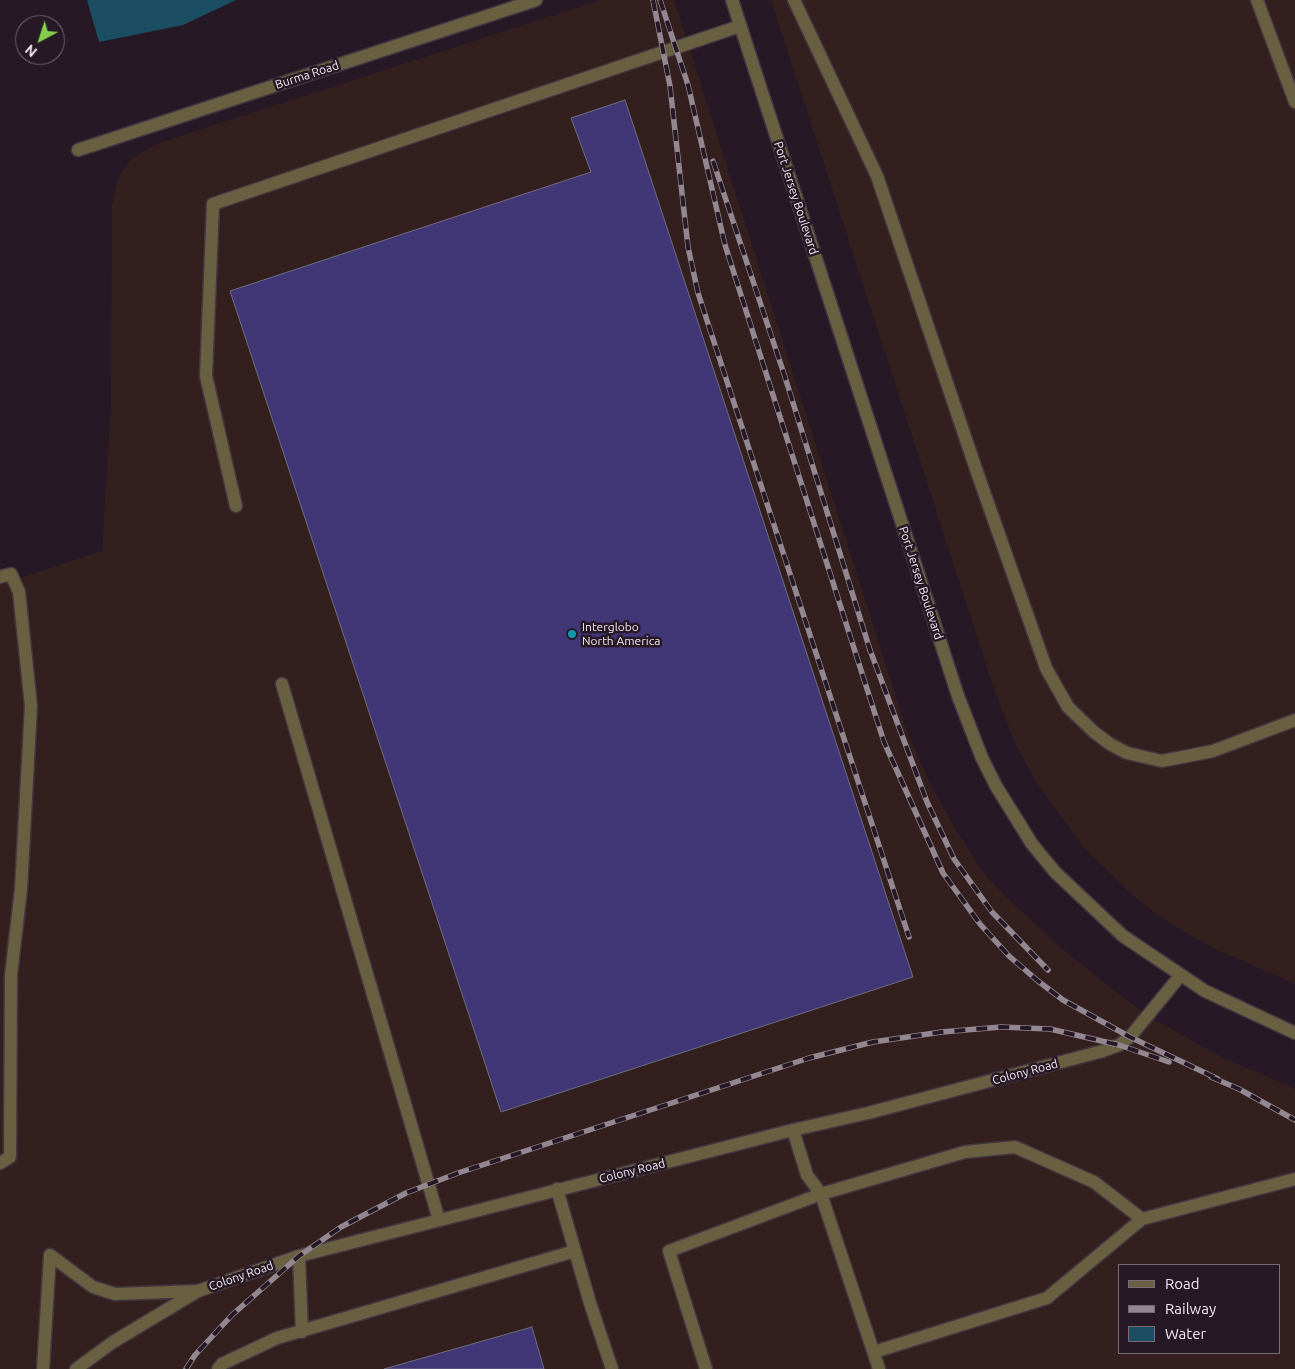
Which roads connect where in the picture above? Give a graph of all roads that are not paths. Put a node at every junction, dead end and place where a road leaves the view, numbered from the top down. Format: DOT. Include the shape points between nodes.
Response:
graph roads {
  1 [pos="536,0"];
  2 [pos="732,0"];
  3 [pos="794,0"];
  4 [pos="1257,0"];
  5 [pos="740,26"];
  6 [pos="1295,102"];
  7 [pos="78,150"];
  8 [pos="236,506"];
  9 [pos="5,575"];
  10 [pos="282,684"];
  11 [pos="1295,720"];
  12 [pos="1180,976"];
  13 [pos="1295,1033"];
  14 [pos="793,1130"];
  15 [pos="0,1163"];
  16 [pos="1295,1180"];
  17 [pos="558,1190"];
  18 [pos="821,1194"];
  19 [pos="1142,1219"];
  20 [pos="438,1220"];
  21 [pos="576,1251"];
  22 [pos="299,1256"];
  23 [pos="198,1291"];
  24 [pos="302,1332"];
  25 [pos="874,1352"];
  26 [pos="43,1369"];
  27 [pos="76,1369"];
  28 [pos="218,1369"];
  29 [pos="612,1369"];
  30 [pos="706,1369"];
  31 [pos="879,1369"];
  1 -- 7 [label="street, Burma Road"];
  2 -- 5 [label="street, Port Jersey Boulevard"];
  3 -- 11 [label="street" via="877,176 1043,659 1055,688 1068,707 1087,727 1127,754 1162,761 1213,751"];
  4 -- 6 [label="street"];
  5 -- 8 [label="street" via="213,204 206,376"];
  5 -- 12 [label="street, Port Jersey Boulevard" via="958,696 982,758 1013,816 1055,872 1122,936"];
  9 -- 15 [label="street" via="19,592 31,706 21,889 11,975 10,1157"];
  10 -- 20 [label="street"];
  12 -- 13 [label="street, Port Jersey Boulevard"];
  12 -- 14 [label="street, Colony Road" via="1141,1025 1119,1045"];
  14 -- 17 [label="street, Colony Road"];
  14 -- 18 [label="street" via="807,1175"];
  16 -- 19 [label="street"];
  17 -- 20 [label="street, Colony Road"];
  17 -- 21 [label="street"];
  18 -- 19 [label="street" via="965,1152 1015,1147 1094,1182"];
  18 -- 25 [label="street"];
  18 -- 30 [label="street" via="669,1250"];
  19 -- 25 [label="street" via="1047,1298"];
  20 -- 22 [label="street, Colony Road"];
  21 -- 24 [label="street"];
  21 -- 29 [label="street"];
  22 -- 23 [label="street, Colony Road"];
  22 -- 24 [label="street"];
  23 -- 26 [label="street" via="115,1294 93,1287 50,1255"];
  23 -- 27 [label="street, Colony Road" via="113,1342"];
  24 -- 28 [label="street" via="277,1338 222,1364"];
  25 -- 31 [label="street"];
}
